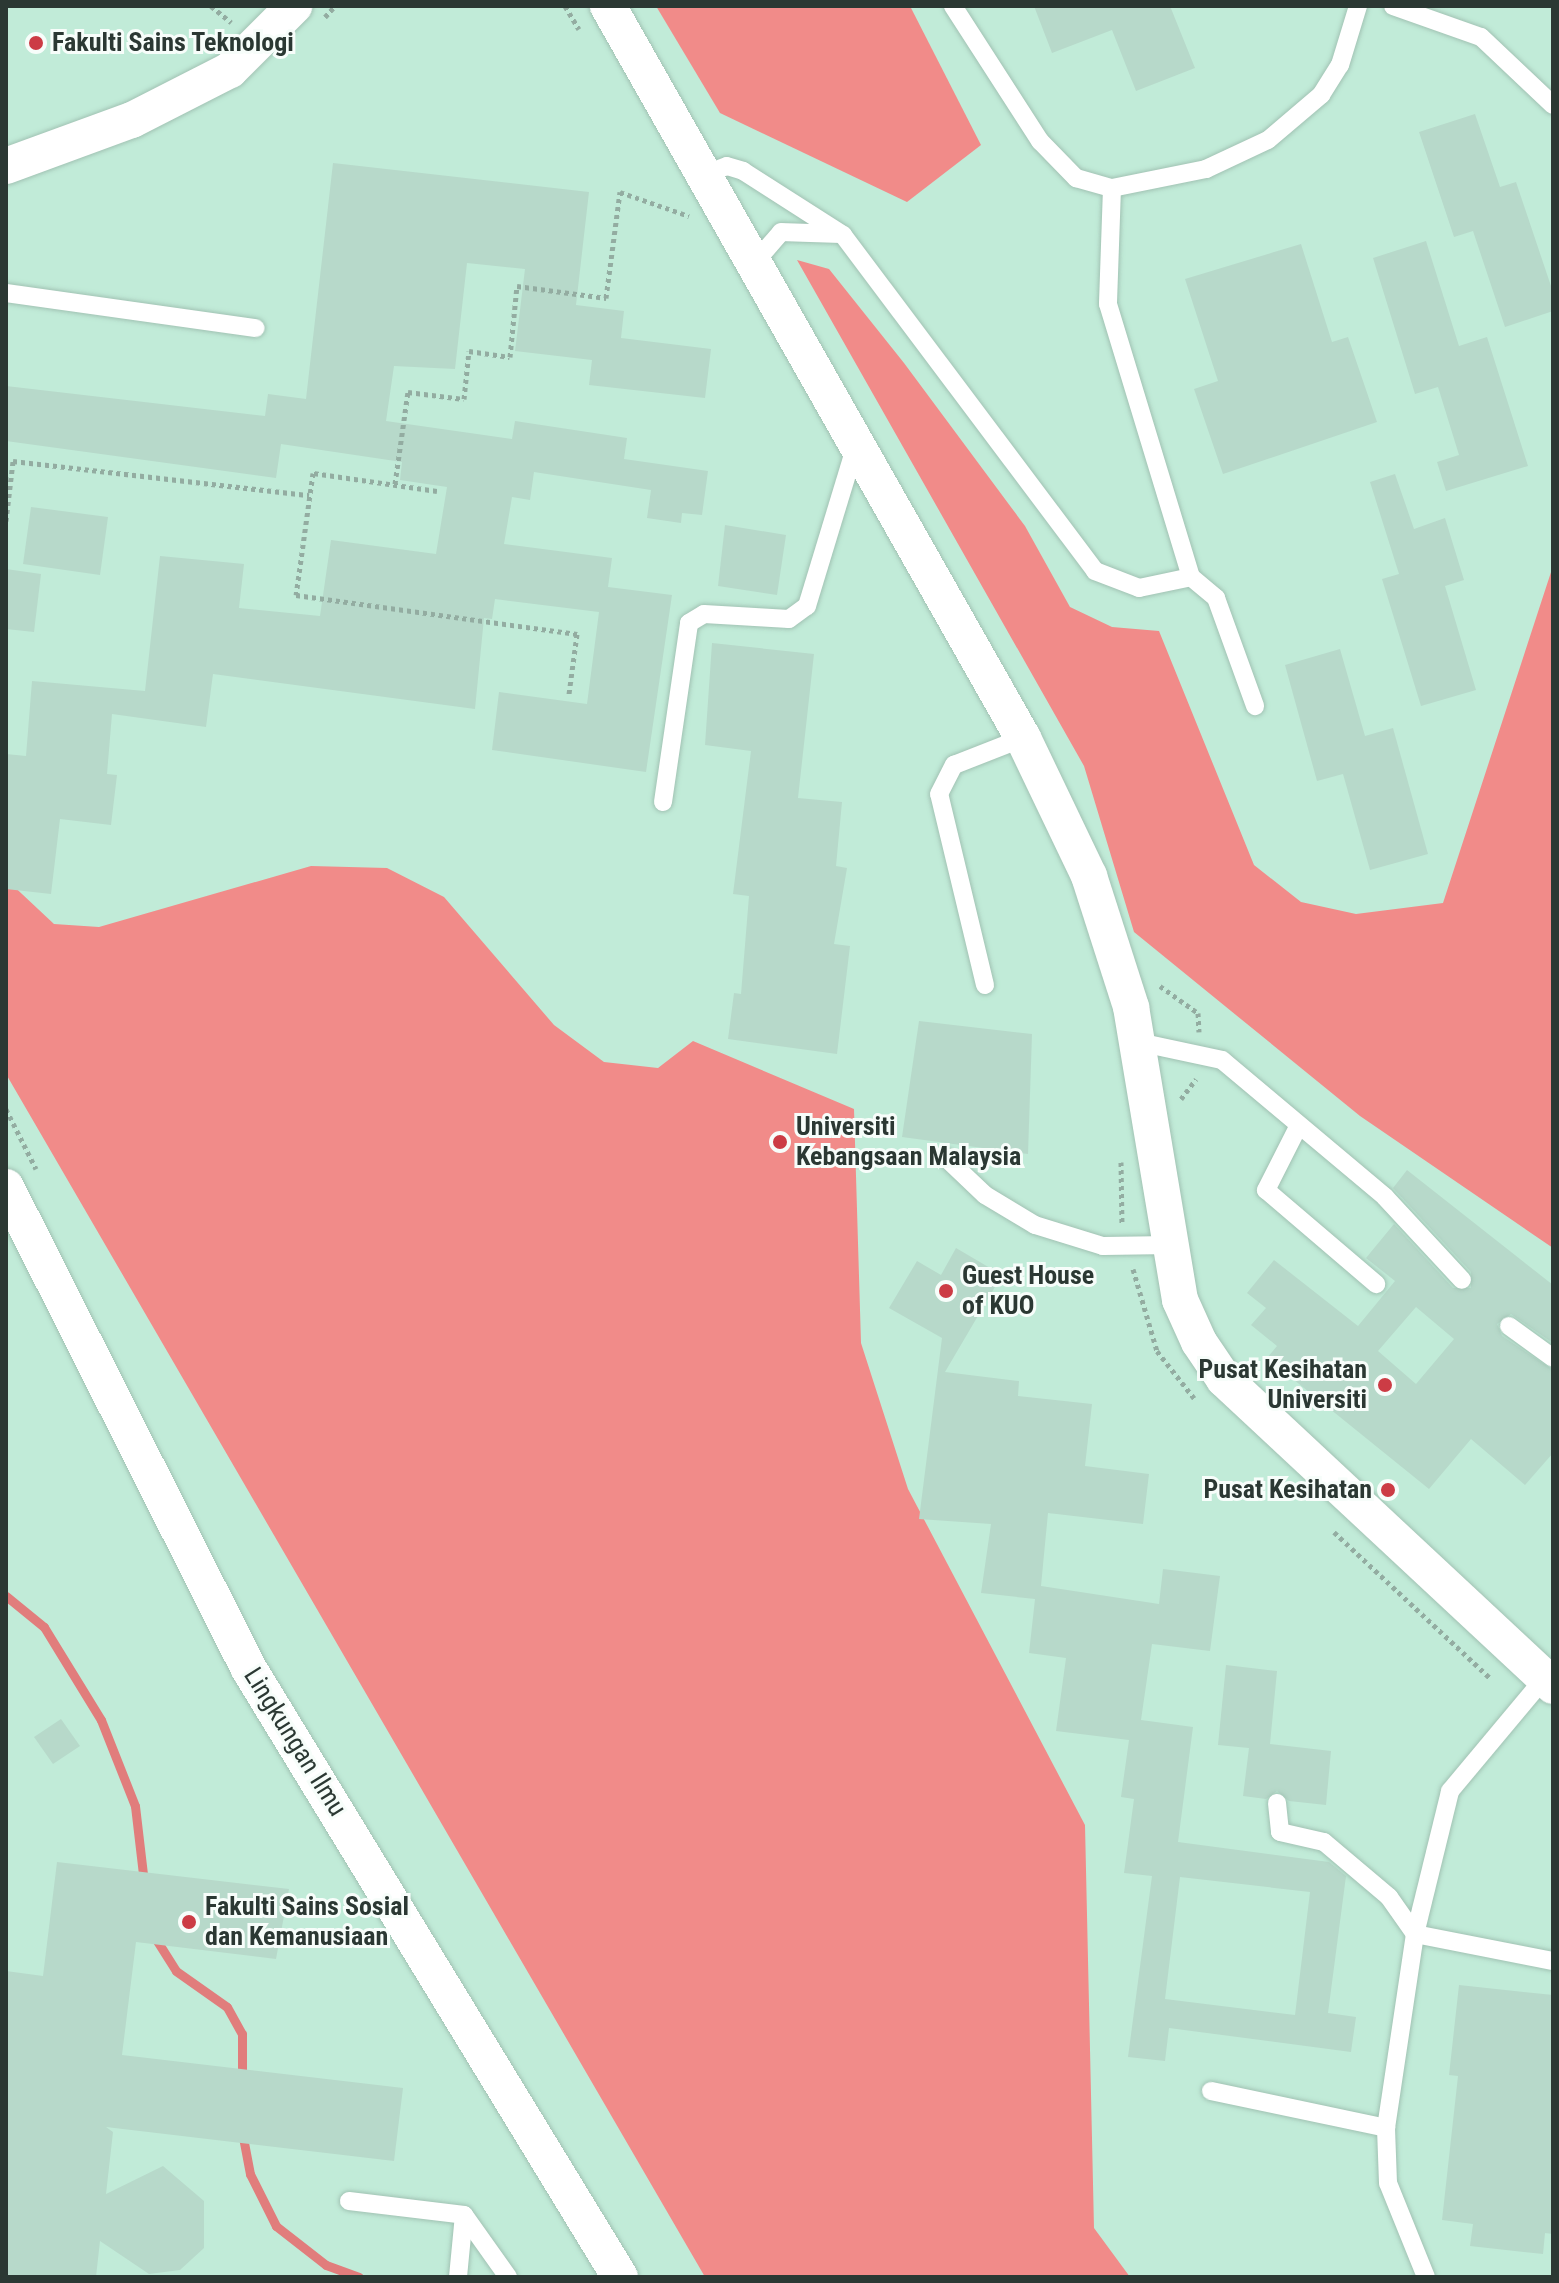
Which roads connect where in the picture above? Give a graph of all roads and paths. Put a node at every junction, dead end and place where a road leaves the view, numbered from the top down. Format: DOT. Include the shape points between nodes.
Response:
graph roads {
  1 [pos="294,6"];
  2 [pos="565,6"];
  3 [pos="608,6"];
  4 [pos="953,6"];
  5 [pos="1358,6"];
  6 [pos="1393,6"];
  7 [pos="584,38"];
  8 [pos="1553,105"];
  9 [pos="6,166"];
  10 [pos="706,174"];
  11 [pos="1112,188"];
  12 [pos="686,205"];
  13 [pos="694,217"];
  14 [pos="701,230"];
  15 [pos="843,235"];
  16 [pos="756,261"];
  17 [pos="6,293"];
  18 [pos="256,328"];
  19 [pos="857,441"];
  20 [pos="395,484"];
  21 [pos="437,491"];
  22 [pos="309,495"];
  23 [pos="6,521"];
  24 [pos="1191,577"];
  25 [pos="569,694"];
  26 [pos="1255,706"];
  27 [pos="1023,738"];
  28 [pos="663,802"];
  29 [pos="985,985"];
  30 [pos="1138,1042"];
  31 [pos="6,1109"];
  32 [pos="1298,1127"];
  33 [pos="1121,1152"];
  34 [pos="945,1157"];
  35 [pos="41,1179"];
  36 [pos="6,1187"];
  37 [pos="1171,1245"];
  38 [pos="1128,1246"];
  39 [pos="1462,1280"];
  40 [pos="1376,1284"];
  41 [pos="1509,1326"];
  42 [pos="1553,1358"];
  43 [pos="1200,1405"];
  44 [pos="1323,1521"];
  45 [pos="1549,1678"];
  46 [pos="1491,1679"];
  47 [pos="1277,1803"];
  48 [pos="1415,1934"];
  49 [pos="1553,1961"];
  50 [pos="1211,2091"];
  51 [pos="1386,2128"];
  52 [pos="349,2201"];
  53 [pos="464,2215"];
  54 [pos="458,2277"];
  55 [pos="508,2277"];
  56 [pos="620,2277"];
  57 [pos="1426,2277"];
  1 -- 9 [label="street" via="230,70 132,120"];
  2 -- 7 [label="path"];
  3 -- 10 [label="street"];
  4 -- 11 [label="lane" via="1040,141 1076,178"];
  5 -- 11 [label="lane" via="1340,65 1321,95 1268,140 1206,169"];
  6 -- 8 [label="lane" via="1481,37"];
  10 -- 15 [label="lane" via="727,166 743,171"];
  10 -- 16 [label="street"];
  11 -- 24 [label="lane" via="1108,304"];
  12 -- 13 [label="path"];
  13 -- 14 [label="path"];
  13 -- 20 [label="path" via="620,192 606,298 517,286 510,357 469,351 464,399 408,392"];
  15 -- 16 [label="lane" via="781,232"];
  15 -- 24 [label="lane" via="1095,571 1139,588"];
  16 -- 19 [label="street"];
  17 -- 18 [label="lane"];
  19 -- 27 [label="street"];
  19 -- 28 [label="lane" via="807,606 789,619 704,614 689,623"];
  20 -- 21 [label="path"];
  20 -- 22 [label="path" via="313,473"];
  22 -- 23 [label="path" via="13,461"];
  22 -- 25 [label="path" via="296,595 577,634"];
  24 -- 26 [label="lane" via="1216,598"];
  27 -- 29 [label="lane" via="954,765 939,794"];
  27 -- 30 [label="street" via="1089,876"];
  30 -- 32 [label="lane" via="1212,1054"];
  30 -- 37 [label="street"];
  31 -- 35 [label="path"];
  32 -- 39 [label="lane" via="1385,1197"];
  32 -- 40 [label="lane" via="1266,1190"];
  33 -- 38 [label="path"];
  34 -- 38 [label="lane" via="985,1195 1035,1225"];
  36 -- 56 [label="street, Lingkungan Ilmu" via="249,1669"];
  37 -- 38 [label="lane"];
  37 -- 45 [label="street" via="1180,1300 1224,1379"];
  38 -- 43 [label="path" via="1157,1351"];
  41 -- 42 [label="lane"];
  44 -- 46 [label="path"];
  45 -- 48 [label="lane" via="1450,1791"];
  47 -- 48 [label="lane" via="1280,1832 1324,1842 1389,1897"];
  48 -- 49 [label="lane"];
  48 -- 51 [label="lane"];
  50 -- 51 [label="lane"];
  51 -- 57 [label="lane" via="1388,2183"];
  52 -- 53 [label="lane"];
  53 -- 54 [label="lane"];
  53 -- 55 [label="lane"];
}
